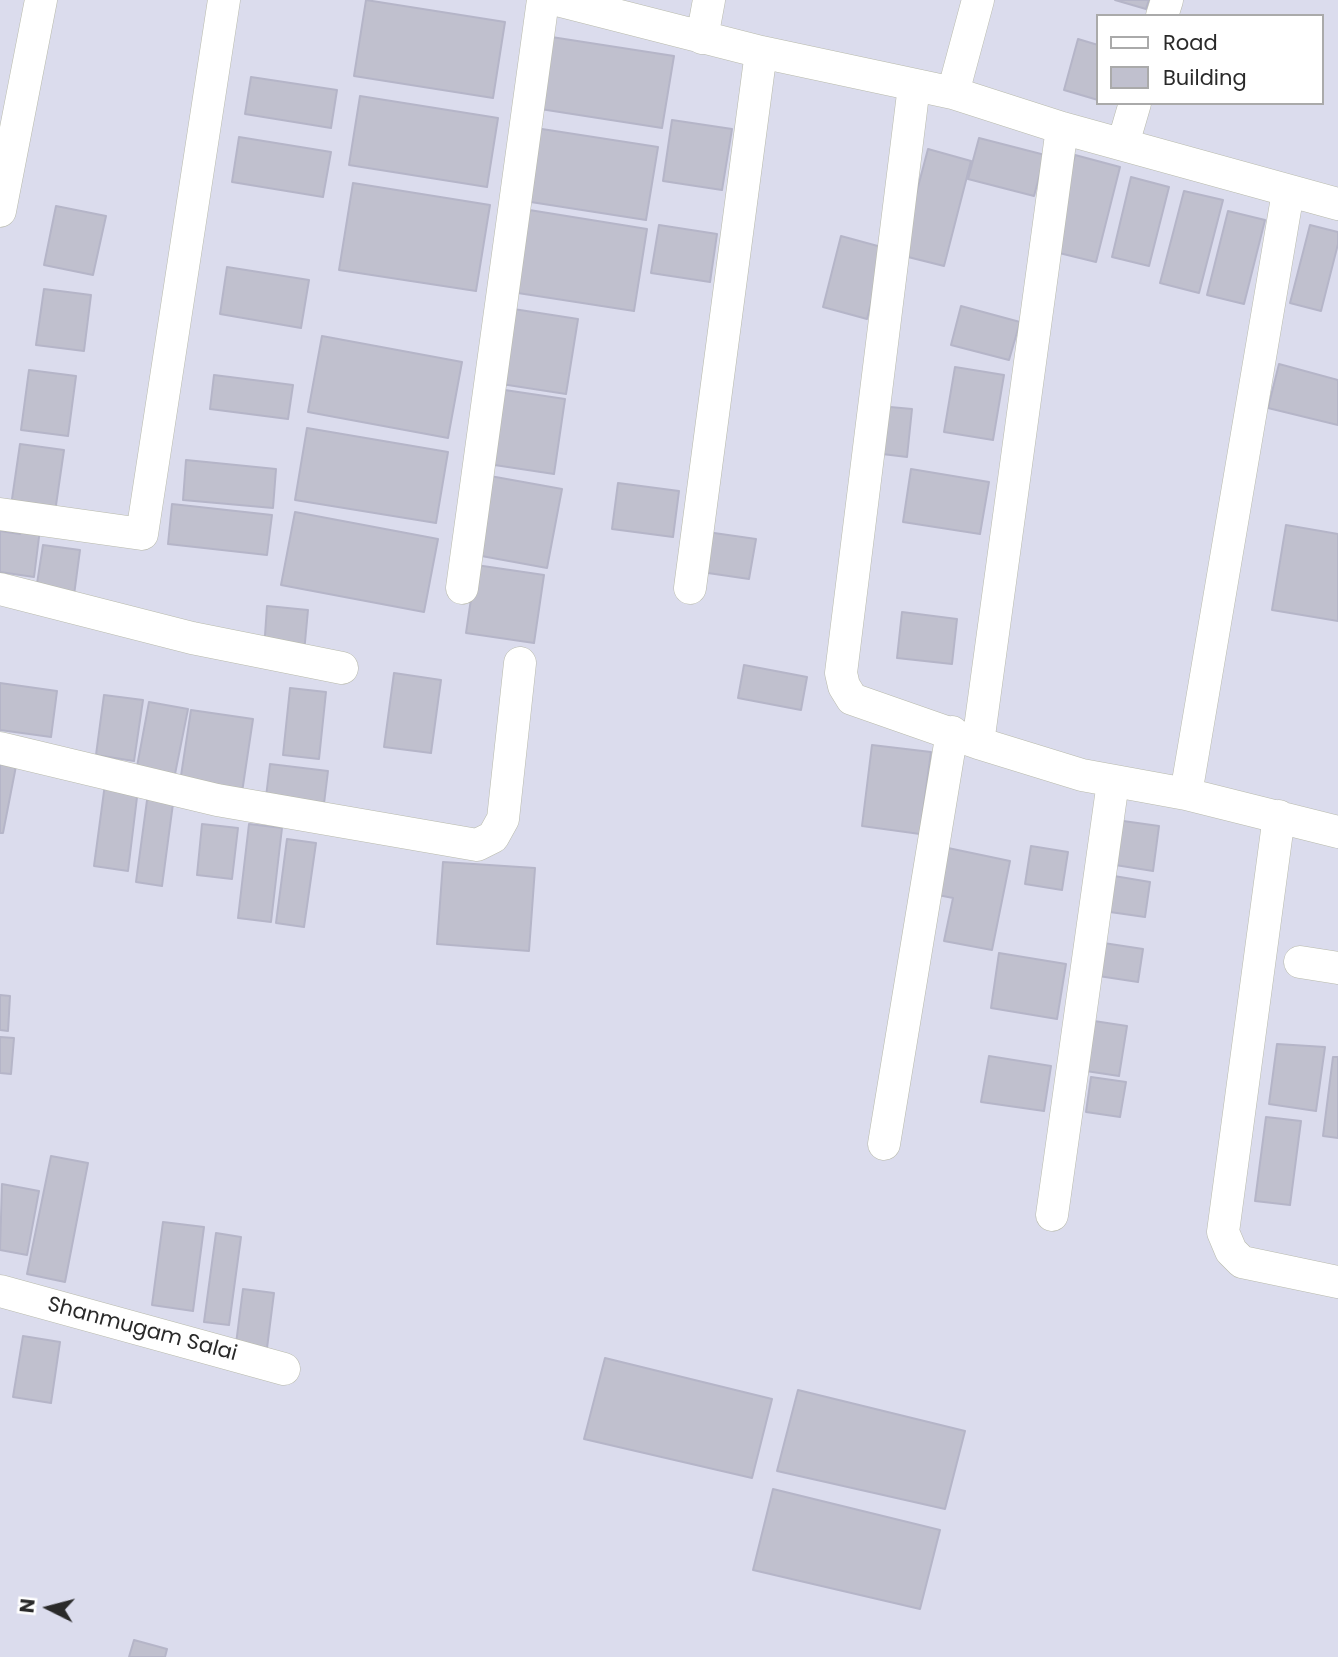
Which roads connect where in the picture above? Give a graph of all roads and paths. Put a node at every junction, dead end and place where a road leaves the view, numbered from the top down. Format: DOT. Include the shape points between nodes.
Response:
graph roads {
  1 [pos="41,0"];
  2 [pos="223,0"];
  3 [pos="543,0"];
  4 [pos="557,0"];
  5 [pos="709,0"];
  6 [pos="978,0"];
  7 [pos="702,38"];
  8 [pos="761,52"];
  9 [pos="914,86"];
  10 [pos="953,93"];
  11 [pos="1134,105"];
  12 [pos="1062,128"];
  13 [pos="1123,144"];
  14 [pos="1288,192"];
  15 [pos="1338,204"];
  16 [pos="0,211"];
  17 [pos="0,514"];
  18 [pos="462,588"];
  19 [pos="690,588"];
  20 [pos="0,589"];
  21 [pos="520,663"];
  22 [pos="342,668"];
  23 [pos="965,738"];
  24 [pos="0,748"];
  25 [pos="1113,782"];
  26 [pos="1186,794"];
  27 [pos="1279,816"];
  28 [pos="1338,832"];
  29 [pos="1300,962"];
  30 [pos="1338,968"];
  31 [pos="884,1144"];
  32 [pos="1052,1215"];
  33 [pos="1338,1282"];
  34 [pos="0,1291"];
  35 [pos="284,1369"];
  1 -- 16 [label="street"];
  2 -- 17 [label="street" via="142,534"];
  3 -- 18 [label="street"];
  4 -- 7 [label="street"];
  5 -- 7 [label="street"];
  6 -- 10 [label="street"];
  7 -- 8 [label="street"];
  8 -- 9 [label="street"];
  8 -- 19 [label="street"];
  9 -- 10 [label="street"];
  9 -- 23 [label="street" via="841,673 852,699"];
  10 -- 12 [label="street"];
  11 -- 13 [label="street"];
  12 -- 13 [label="street"];
  12 -- 23 [label="street"];
  13 -- 14 [label="street"];
  14 -- 15 [label="street"];
  14 -- 26 [label="street"];
  20 -- 22 [label="street" via="192,638"];
  21 -- 24 [label="street" via="503,819 493,836 477,845 217,800"];
  23 -- 25 [label="street"];
  23 -- 31 [label="street"];
  25 -- 26 [label="street"];
  25 -- 32 [label="street"];
  26 -- 27 [label="street"];
  27 -- 28 [label="street"];
  27 -- 33 [label="street" via="1223,1232 1242,1262"];
  29 -- 30 [label="street"];
  34 -- 35 [label="street, Shanmugam Salai"];
}
